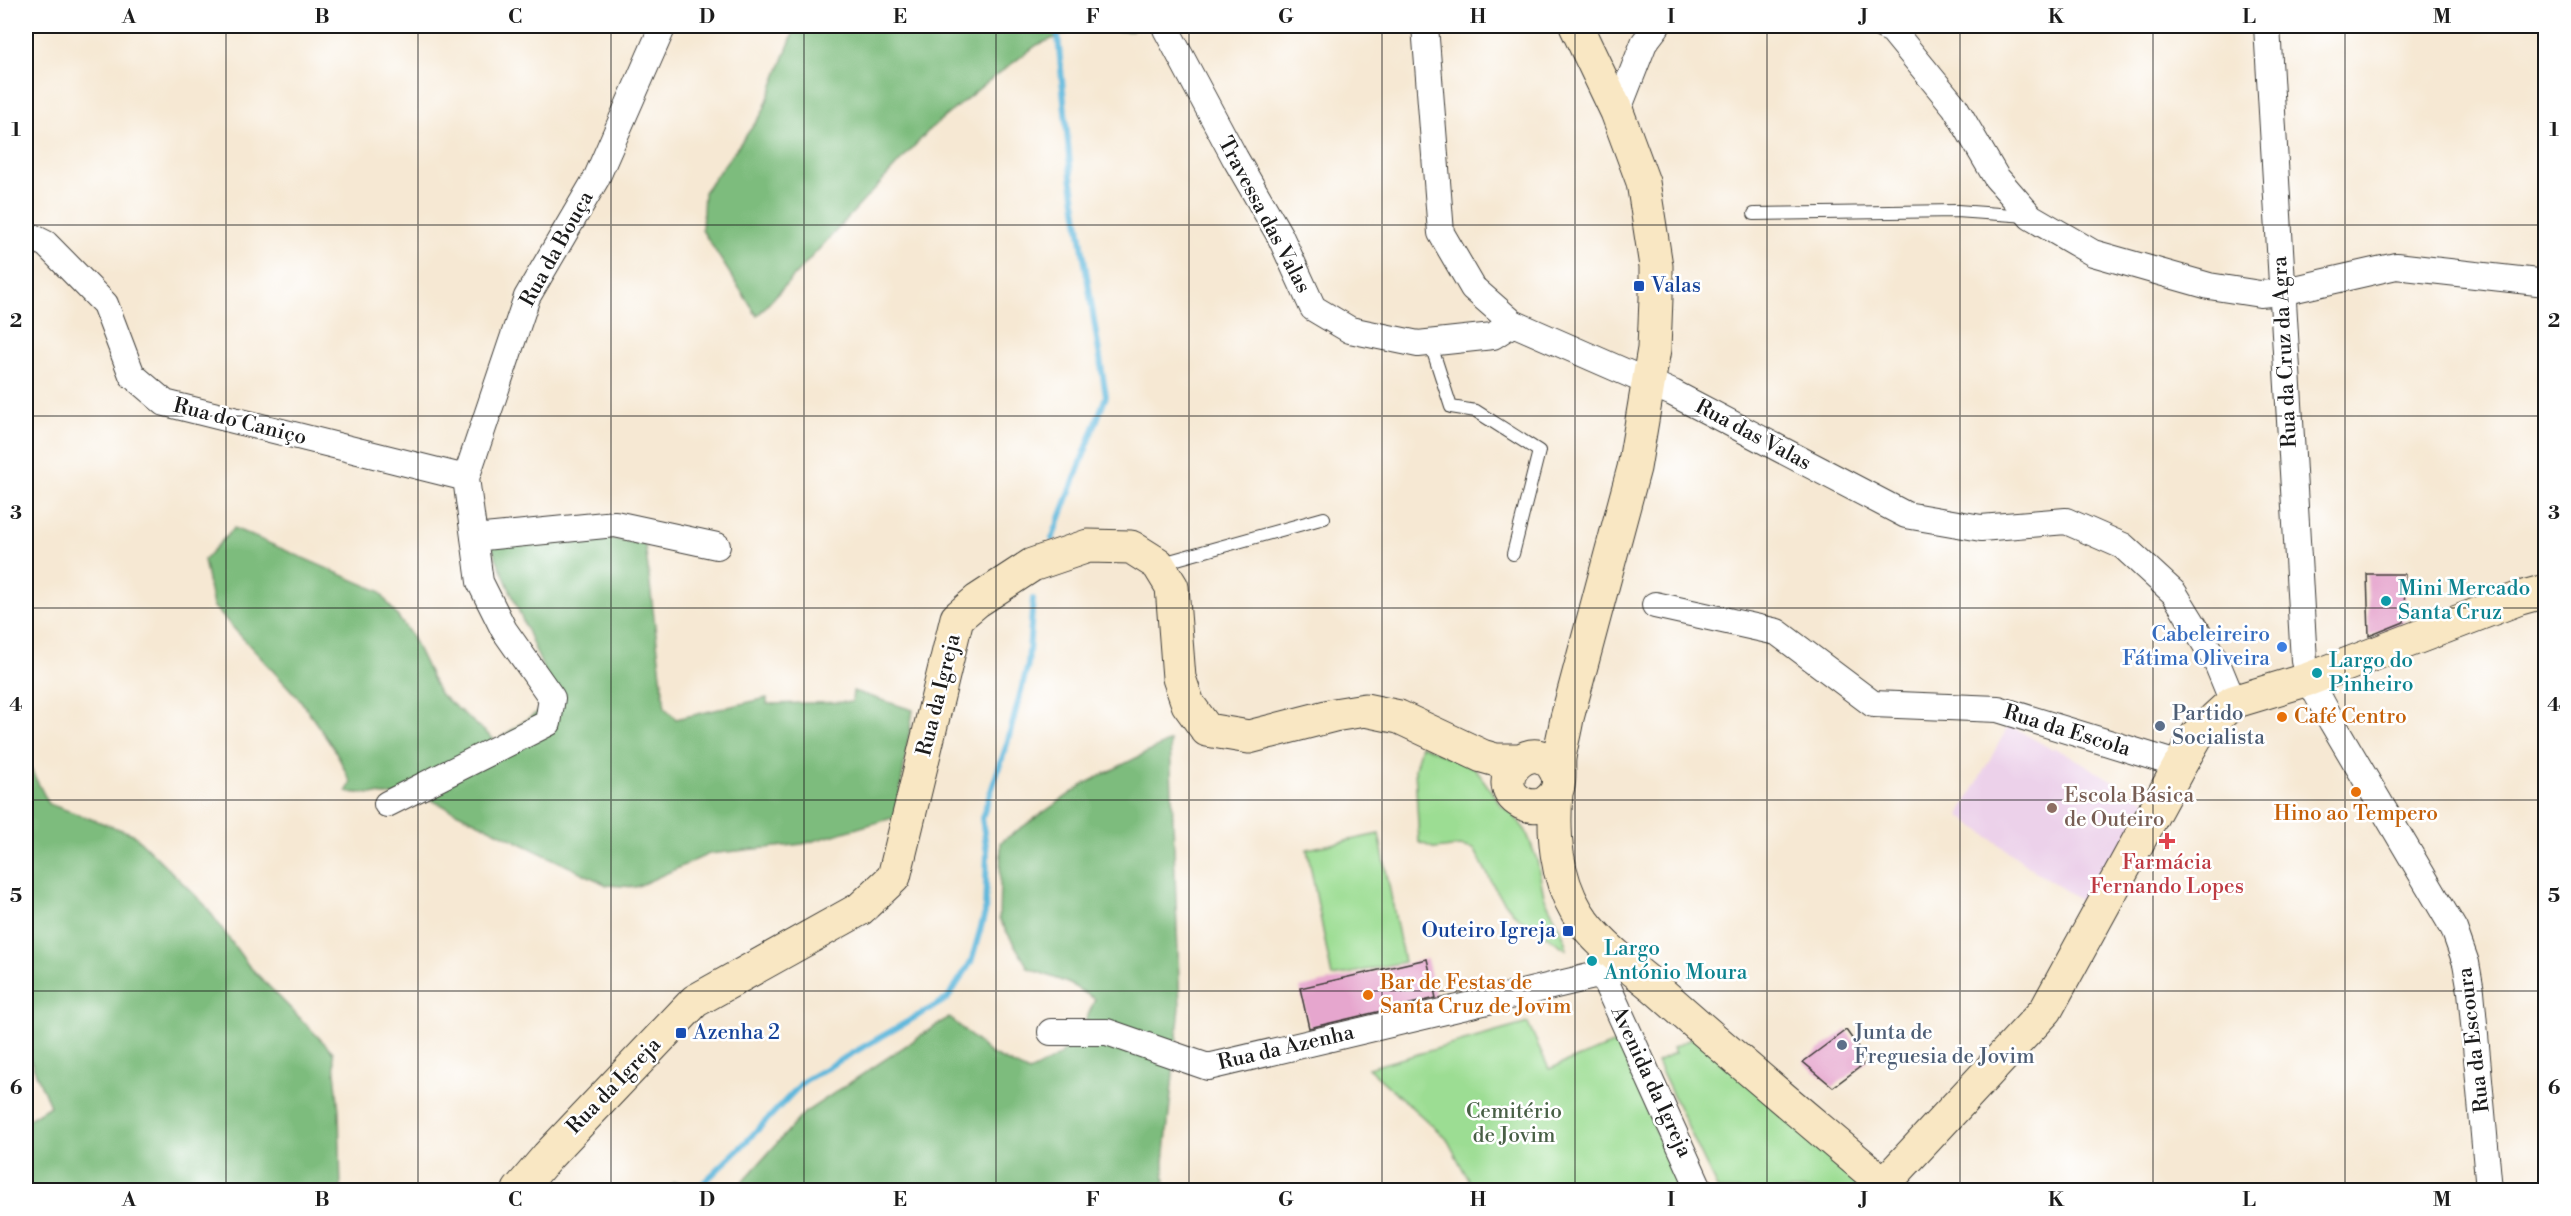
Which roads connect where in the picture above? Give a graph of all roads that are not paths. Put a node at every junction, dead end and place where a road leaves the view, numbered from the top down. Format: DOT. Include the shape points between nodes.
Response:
graph roads {
  1 [pos="663,26"];
  2 [pos="1425,26"];
  3 [pos="1576,26"];
  4 [pos="1657,26"];
  5 [pos="1883,26"];
  6 [pos="2267,26"];
  7 [pos="1166,29"];
  8 [pos="1617,112"];
  9 [pos="1754,214"];
  10 [pos="2031,217"];
  11 [pos="26,234"];
  12 [pos="2546,283"];
  13 [pos="2282,292"];
  14 [pos="1513,323"];
  15 [pos="1430,342"];
  16 [pos="1649,383"];
  17 [pos="466,478"];
  18 [pos="1324,518"];
  19 [pos="474,538"];
  20 [pos="717,546"];
  21 [pos="1513,554"];
  22 [pos="1158,564"];
  23 [pos="2546,591"];
  24 [pos="1655,604"];
  25 [pos="2309,679"];
  26 [pos="2233,702"];
  27 [pos="2180,765"];
  28 [pos="1533,780"];
  29 [pos="387,804"];
  30 [pos="1612,966"];
  31 [pos="1051,1032"];
  32 [pos="1887,1187"];
  33 [pos="519,1191"];
  34 [pos="1700,1191"];
  35 [pos="2489,1191"];
  1 -- 17 [label="street, Rua da Bouça" via="596,179 527,297"];
  2 -- 14 [label="street, Rua das Valas" via="1441,233 1473,288"];
  3 -- 8 [label="street"];
  4 -- 8 [label="street" via="1644,43"];
  5 -- 10 [label="street" via="1892,30 1954,107 1996,177"];
  6 -- 13 [label="street, Rua da Cruz da Agra"];
  7 -- 15 [label="street, Travessa das Valas" via="1280,236 1313,308 1350,330 1418,344"];
  8 -- 16 [label="street" via="1643,182 1656,266 1656,330"];
  9 -- 10 [label="lane" via="1957,211"];
  10 -- 13 [label="street" via="2093,253 2209,286 2260,294"];
  11 -- 17 [label="street, Rua do Caniço" via="46,244 105,303 132,375 165,403"];
  12 -- 13 [label="street" via="2396,266"];
  13 -- 25 [label="street, Rua da Cruz da Agra" via="2303,649"];
  14 -- 15 [label="street, Travessa das Valas" via="1493,336"];
  14 -- 16 [label="street, Rua das Valas"];
  15 -- 21 [label="lane" via="1451,406 1476,411 1539,451"];
  16 -- 26 [label="street, Rua das Valas" via="1906,515 1981,528 2066,520 2123,546 2174,593 2217,663"];
  16 -- 28 [label="street" via="1634,468 1568,718 1557,745"];
  17 -- 19 [label="street"];
  18 -- 22 [label="lane"];
  19 -- 20 [label="street" via="615,524"];
  19 -- 29 [label="street" via="480,582 504,630 552,698 548,723"];
  22 -- 28 [label="street, Rua da Igreja" via="1172,587 1179,678 1188,704 1207,730 1249,736 1365,710 1399,717 1465,749 1491,767"];
  22 -- 33 [label="street, Rua da Igreja" via="1131,547 1088,546 1032,565 957,618 894,877 860,909 695,1001"];
  23 -- 25 [label="street"];
  24 -- 27 [label="street, Rua da Escola" via="1777,632 1873,704 1998,709"];
  25 -- 26 [label="street"];
  25 -- 35 [label="street, Rua da Escoura" via="2454,928 2471,991"];
  26 -- 27 [label="street" via="2197,735"];
  27 -- 32 [label="street" via="2046,1010"];
  28 -- 30 [label="street" via="1554,823 1562,875 1577,911"];
  30 -- 31 [label="street, Rua da Azenha" via="1208,1067 1107,1032"];
  30 -- 32 [label="street"];
  30 -- 34 [label="street, Avenida da Igreja"];
}
